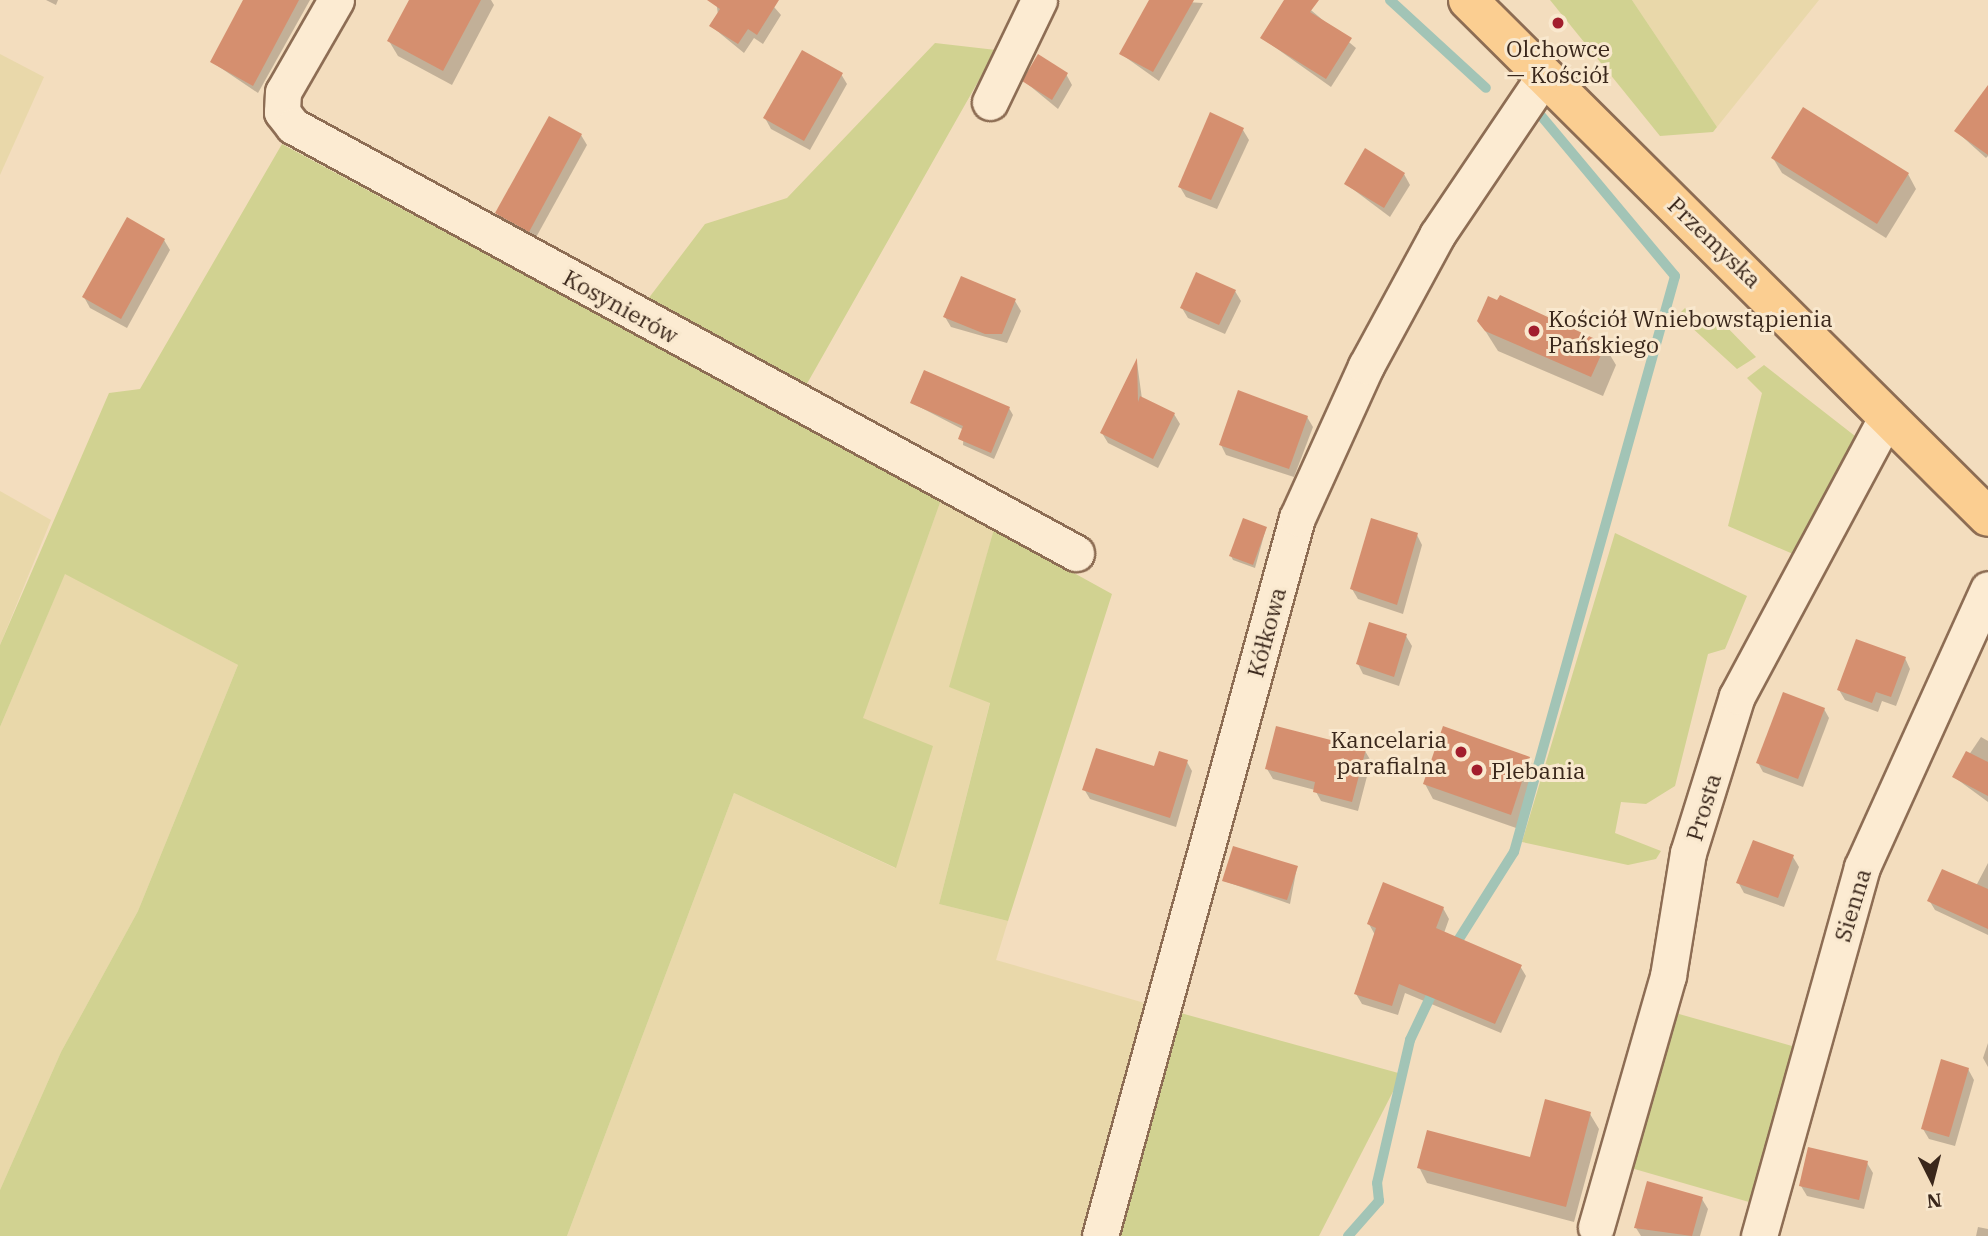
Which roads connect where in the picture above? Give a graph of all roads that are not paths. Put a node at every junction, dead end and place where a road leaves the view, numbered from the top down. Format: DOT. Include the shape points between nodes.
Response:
graph roads {
  1 [pos="336,0"];
  2 [pos="1039,0"];
  3 [pos="1468,0"];
  4 [pos="1545,75"];
  5 [pos="990,102"];
  6 [pos="1887,416"];
  7 [pos="1988,517"];
  8 [pos="1076,553"];
  9 [pos="1988,589"];
  10 [pos="1596,1227"];
  11 [pos="1100,1236"];
  12 [pos="1759,1236"];
  1 -- 8 [label="street, Kosynierów" via="283,92 282,112 293,126"];
  2 -- 5 [label="street"];
  3 -- 4 [label="main road, Przemyska"];
  4 -- 6 [label="main road, Przemyska"];
  4 -- 11 [label="street, Kółkowa" via="1437,235 1366,366 1297,519"];
  6 -- 7 [label="main road, Przemyska"];
  6 -- 10 [label="street, Prosta" via="1737,696 1688,853 1668,976"];
  9 -- 12 [label="street, Sienna" via="1862,867"];
}
